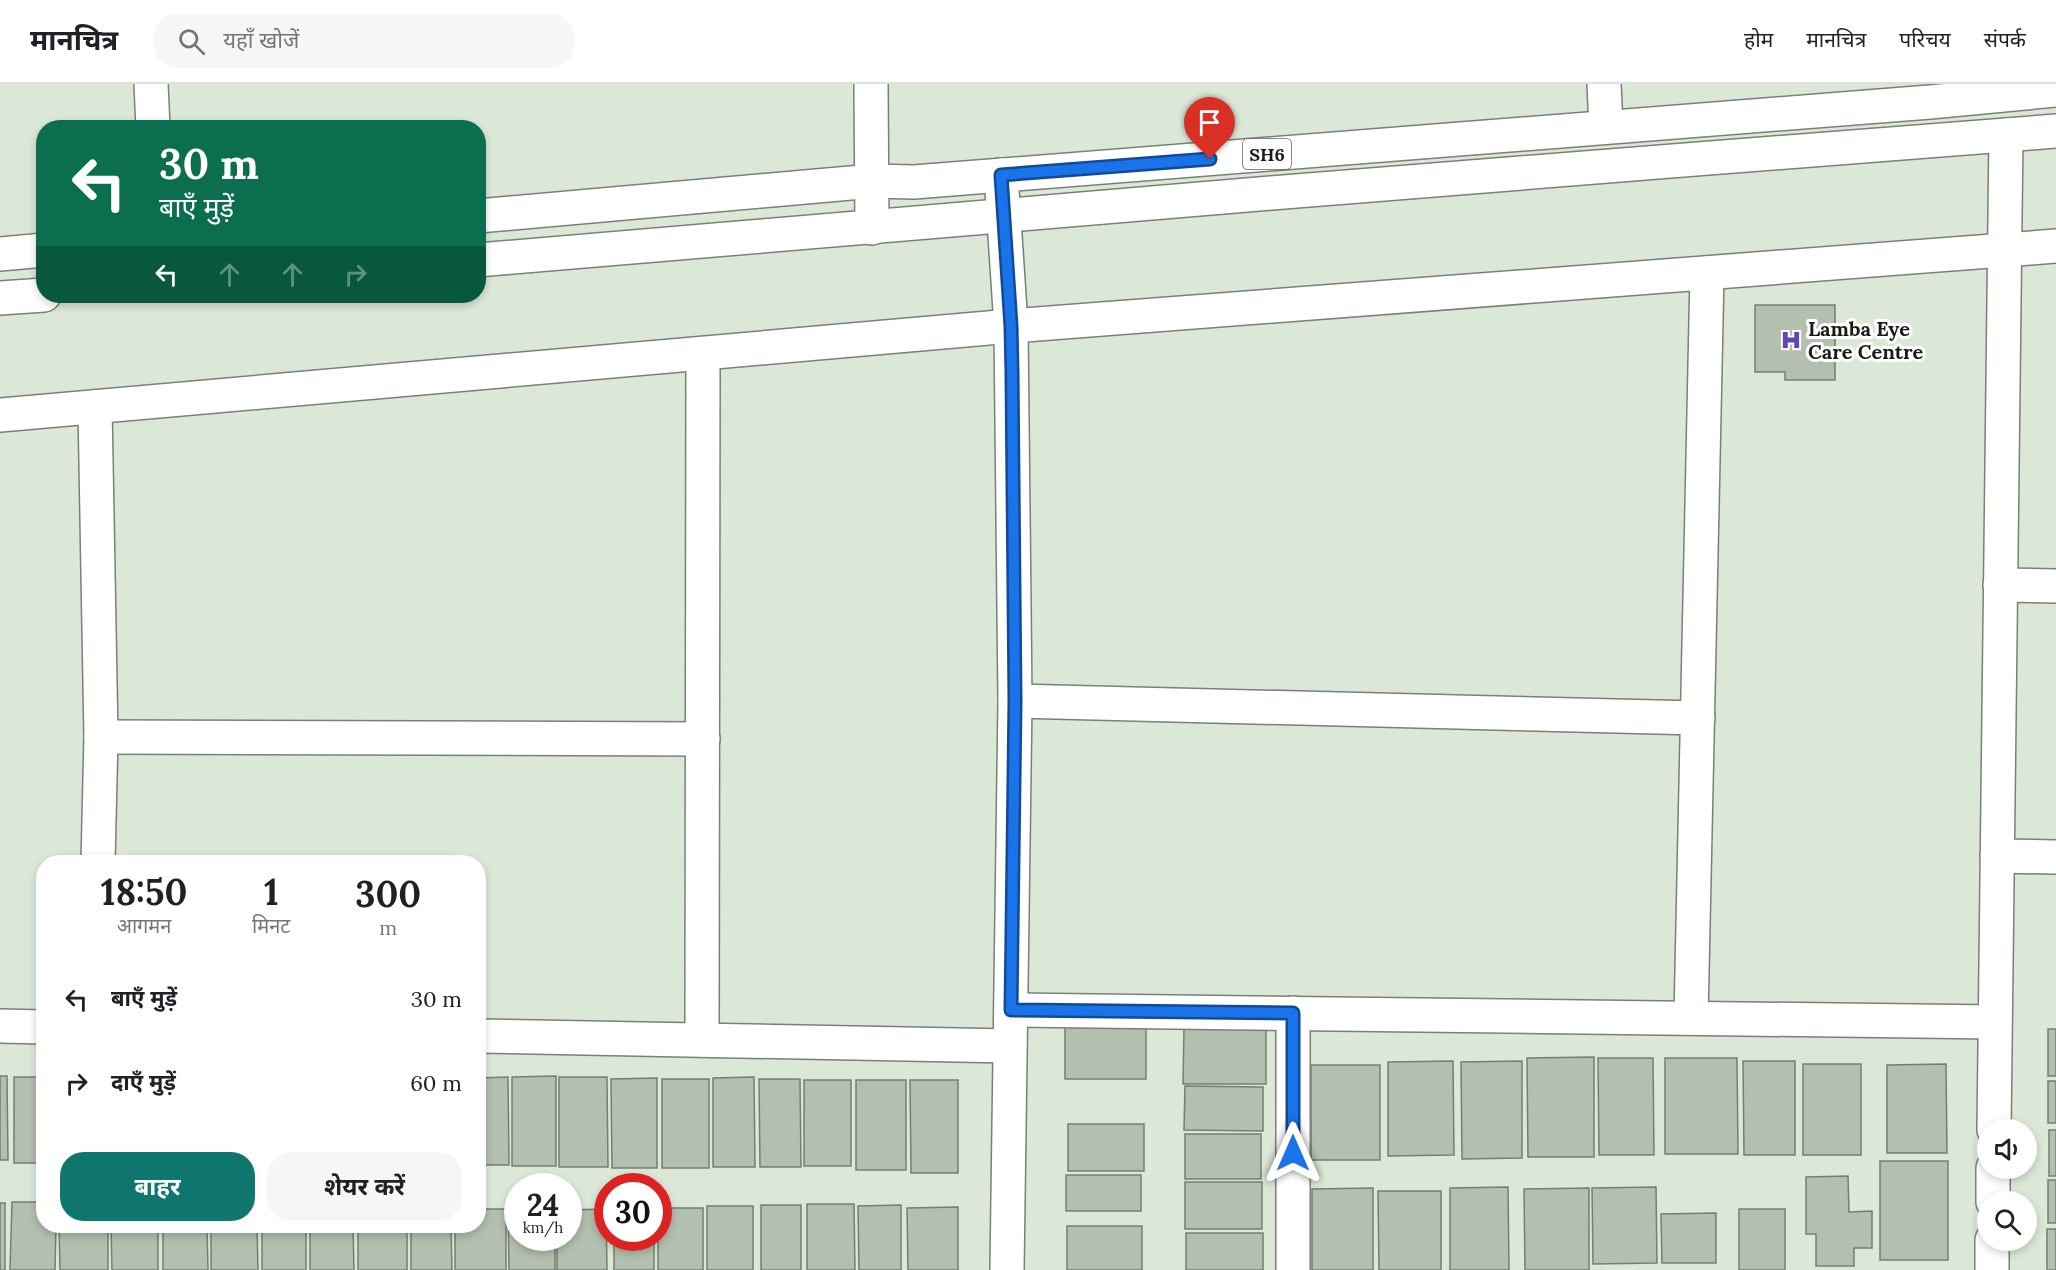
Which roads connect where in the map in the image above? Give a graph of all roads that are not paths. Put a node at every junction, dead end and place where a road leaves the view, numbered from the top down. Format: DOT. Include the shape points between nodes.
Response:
graph roads {
  1 [pos="152,84"];
  2 [pos="870,84"];
  3 [pos="1604,84"];
  4 [pos="2016,88"];
  5 [pos="2056,90"];
  6 [pos="153,120"];
  7 [pos="1606,127"];
  8 [pos="2056,131"];
  9 [pos="2006,135"];
  10 [pos="1001,175"];
  11 [pos="873,181"];
  12 [pos="486,215"];
  13 [pos="1004,215"];
  14 [pos="872,228"];
  15 [pos="2056,246"];
  16 [pos="2005,250"];
  17 [pos="36,251"];
  18 [pos="0,254"];
  19 [pos="486,259"];
  20 [pos="1707,273"];
  21 [pos="36,296"];
  22 [pos="0,298"];
  23 [pos="1011,326"];
  24 [pos="703,354"];
  25 [pos="95,408"];
  26 [pos="0,415"];
  27 [pos="2000,585"];
  28 [pos="2056,586"];
  29 [pos="1015,701"];
  30 [pos="1698,718"];
  31 [pos="100,737"];
  32 [pos="703,739"];
  33 [pos="98,855"];
  34 [pos="1997,856"];
  35 [pos="2056,857"];
  36 [pos="1011,1010"];
  37 [pos="1293,1013"];
  38 [pos="1691,1018"];
  39 [pos="1995,1022"];
  40 [pos="0,1026"];
  41 [pos="36,1027"];
  42 [pos="486,1036"];
  43 [pos="702,1040"];
  44 [pos="1010,1046"];
  45 [pos="1994,1119"];
  46 [pos="1992,1251"];
  47 [pos="1007,1270"];
  48 [pos="1293,1270"];
  49 [pos="1992,1270"];
  1 -- 6 [label="street"];
  2 -- 11 [label="street"];
  3 -- 7 [label="street"];
  4 -- 5 [label="street, SH6"];
  4 -- 7 [label="street, SH6" via="1918,103"];
  7 -- 10 [label="street, SH6"];
  8 -- 9 [label="street, SH6"];
  9 -- 13 [label="street, SH6"];
  9 -- 16 [label="street"];
  10 -- 11 [label="street, SH6"];
  10 -- 13 [label="street"];
  11 -- 12 [label="street, SH6"];
  11 -- 14 [label="street"];
  13 -- 14 [label="street, SH6"];
  13 -- 23 [label="street"];
  14 -- 19 [label="street, SH6"];
  15 -- 16 [label="street"];
  16 -- 20 [label="street"];
  16 -- 27 [label="street"];
  17 -- 18 [label="street"];
  20 -- 23 [label="street"];
  20 -- 30 [label="street"];
  21 -- 22 [label="street"];
  23 -- 24 [label="street"];
  23 -- 29 [label="street"];
  24 -- 25 [label="street"];
  24 -- 32 [label="street"];
  25 -- 26 [label="street"];
  25 -- 31 [label="street"];
  27 -- 28 [label="street"];
  27 -- 34 [label="street"];
  29 -- 30 [label="street"];
  29 -- 36 [label="street"];
  30 -- 38 [label="street"];
  31 -- 32 [label="street"];
  31 -- 33 [label="street"];
  32 -- 43 [label="street"];
  34 -- 35 [label="street"];
  34 -- 39 [label="street"];
  36 -- 37 [label="street"];
  36 -- 44 [label="street"];
  37 -- 38 [label="street"];
  37 -- 48 [label="street"];
  38 -- 39 [label="street"];
  39 -- 45 [label="street"];
  40 -- 41 [label="street"];
  42 -- 43 [label="street"];
  43 -- 44 [label="street"];
  44 -- 47 [label="street"];
  46 -- 49 [label="street"];
}
